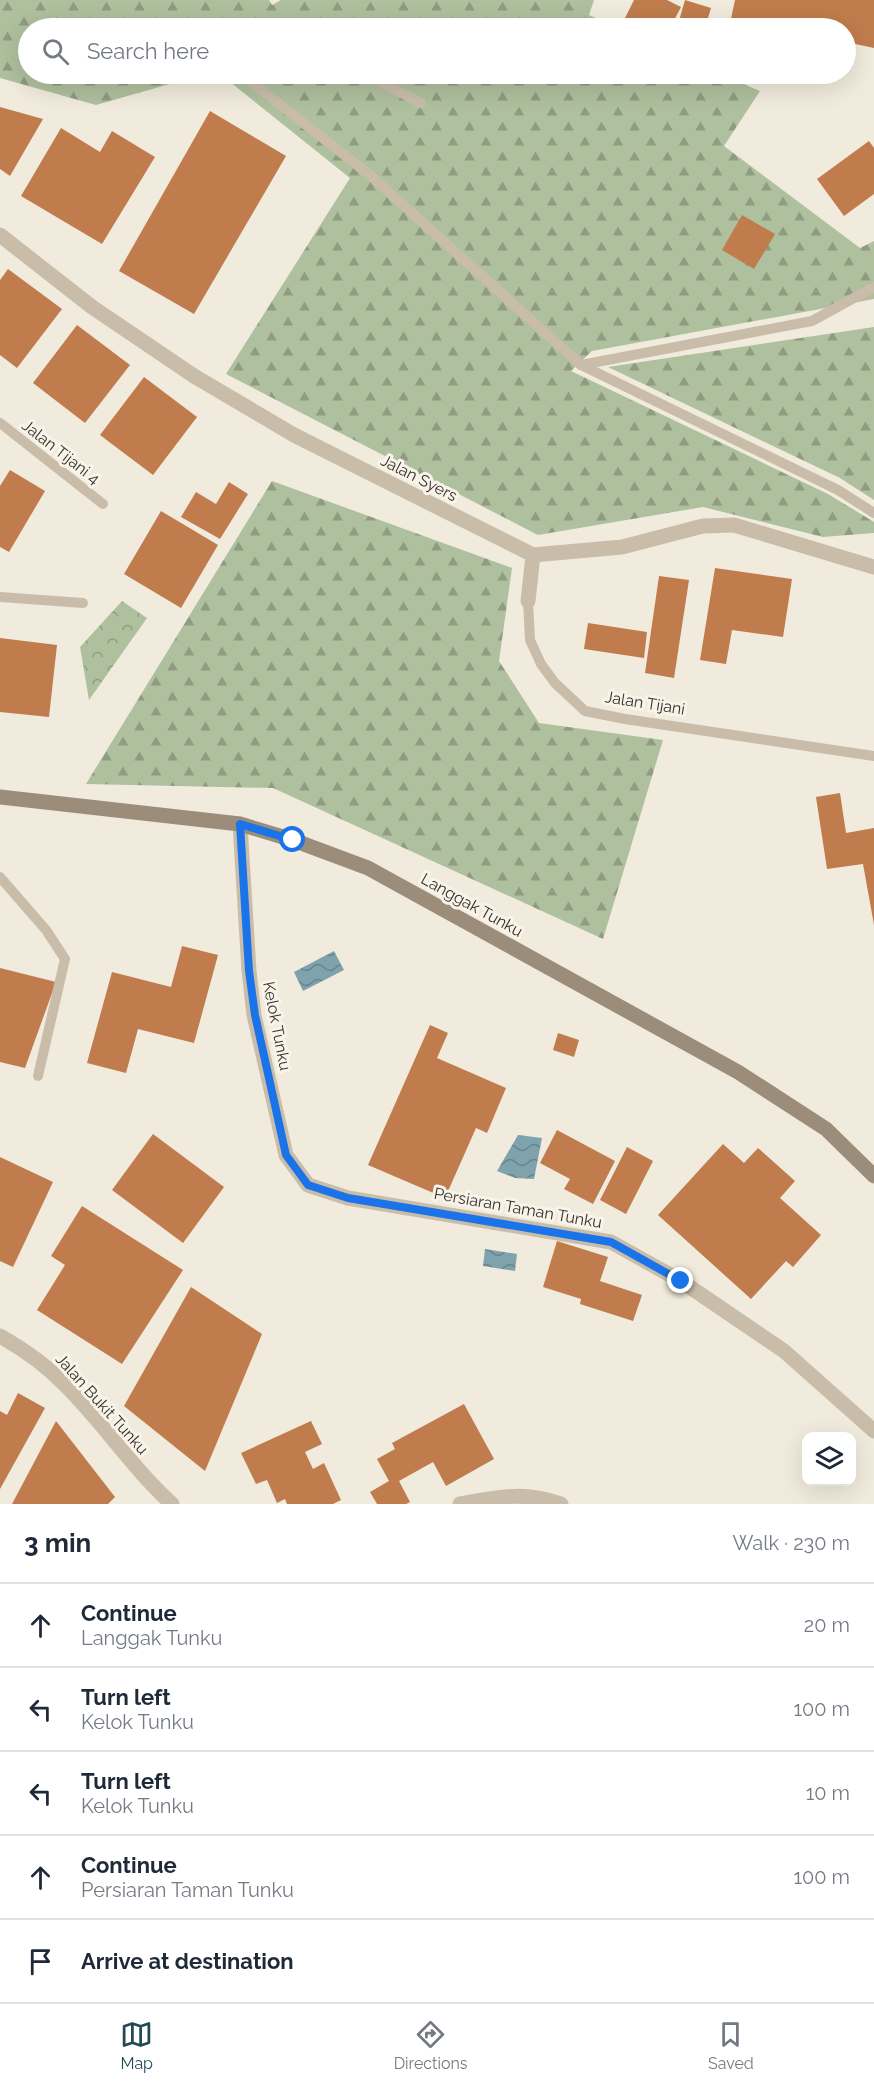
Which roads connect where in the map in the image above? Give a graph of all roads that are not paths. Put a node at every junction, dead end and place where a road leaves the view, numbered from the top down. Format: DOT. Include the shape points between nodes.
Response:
graph roads {
  1 [pos="254,84"];
  2 [pos="384,84"];
  3 [pos="421,103"];
  4 [pos="0,235"];
  5 [pos="874,287"];
  6 [pos="581,365"];
  7 [pos="0,423"];
  8 [pos="103,504"];
  9 [pos="874,513"];
  10 [pos="533,555"];
  11 [pos="874,567"];
  12 [pos="0,597"];
  13 [pos="528,601"];
  14 [pos="83,603"];
  15 [pos="874,756"];
  16 [pos="0,797"];
  17 [pos="240,824"];
  18 [pos="0,878"];
  19 [pos="38,1076"];
  20 [pos="874,1176"];
  21 [pos="348,1198"];
  22 [pos="0,1336"];
  23 [pos="874,1431"];
  24 [pos="172,1504"];
  25 [pos="460,1504"];
  26 [pos="561,1504"];
  1 -- 6 [label="lane" via="371,176"];
  2 -- 3 [label="lane"];
  4 -- 10 [label="street, Jalan Syers" via="92,307 194,376 294,435"];
  5 -- 6 [label="lane" via="812,321"];
  6 -- 9 [label="lane" via="838,490"];
  7 -- 8 [label="lane, Jalan Tijani 4"];
  10 -- 11 [label="street" via="622,547 703,526 734,525"];
  10 -- 13 [label="street, Jalan Tijani"];
  12 -- 14 [label="lane"];
  13 -- 15 [label="lane, Jalan Tijani" via="530,640 541,664 585,711"];
  16 -- 17 [label="street, Langgak Tunku"];
  17 -- 20 [label="street, Langgak Tunku" via="368,868 728,1067 826,1129"];
  17 -- 21 [label="street, Kelok Tunku" via="255,1015 286,1155 308,1185"];
  18 -- 19 [label="lane" via="46,930 65,959"];
  21 -- 23 [label="street, Persiaran Taman Tunku" via="611,1242 681,1281 784,1351"];
  22 -- 24 [label="street, Jalan Bukit Tunku" via="63,1383"];
  25 -- 26 [label="street" via="514,1495 542,1497"];
}
